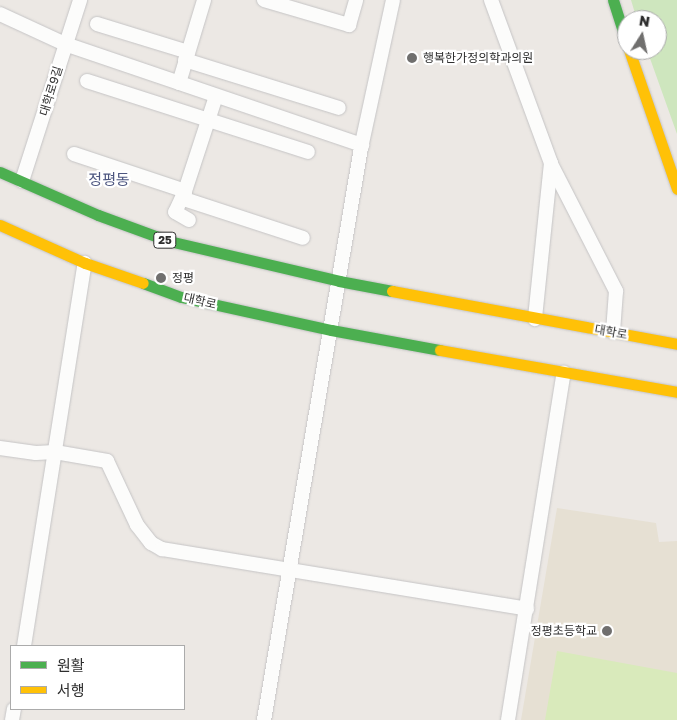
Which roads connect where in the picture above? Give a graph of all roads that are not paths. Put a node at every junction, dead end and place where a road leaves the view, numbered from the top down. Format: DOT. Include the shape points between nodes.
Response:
graph roads {
  1 [pos="80,0"];
  2 [pos="204,0"];
  3 [pos="356,0"];
  4 [pos="393,0"];
  5 [pos="491,0"];
  6 [pos="613,0"];
  7 [pos="268,1"];
  8 [pos="617,13"];
  9 [pos="0,14"];
  10 [pos="97,24"];
  11 [pos="65,44"];
  12 [pos="187,56"];
  13 [pos="632,60"];
  14 [pos="87,81"];
  15 [pos="179,83"];
  16 [pos="216,96"];
  17 [pos="338,108"];
  18 [pos="208,120"];
  19 [pos="362,145"];
  20 [pos="308,152"];
  21 [pos="74,154"];
  22 [pos="551,163"];
  23 [pos="0,172"];
  24 [pos="22,181"];
  25 [pos="677,190"];
  26 [pos="185,191"];
  27 [pos="189,220"];
  28 [pos="0,225"];
  29 [pos="303,238"];
  30 [pos="85,263"];
  31 [pos="339,281"];
  32 [pos="535,319"];
  33 [pos="331,330"];
  34 [pos="613,332"];
  35 [pos="677,344"];
  36 [pos="564,372"];
  37 [pos="677,392"];
  38 [pos="0,448"];
  39 [pos="55,452"];
  40 [pos="290,570"];
  41 [pos="527,609"];
  42 [pos="24,645"];
  43 [pos="264,720"];
  44 [pos="508,720"];
  1 -- 11 [label="street, 대학로9길"];
  2 -- 12 [label="street"];
  3 -- 7 [label="street" via="349,24"];
  4 -- 19 [label="street"];
  5 -- 22 [label="street"];
  6 -- 8 [label="main road"];
  9 -- 11 [label="street"];
  10 -- 12 [label="street"];
  11 -- 15 [label="street"];
  11 -- 24 [label="street, 대학로9길"];
  12 -- 15 [label="street"];
  12 -- 17 [label="street"];
  13 -- 25 [label="main road"];
  14 -- 18 [label="street"];
  15 -- 16 [label="street"];
  16 -- 18 [label="street"];
  16 -- 19 [label="street"];
  18 -- 20 [label="street"];
  18 -- 26 [label="street"];
  19 -- 31 [label="street"];
  21 -- 26 [label="street"];
  22 -- 32 [label="street"];
  22 -- 34 [label="street" via="616,291"];
  23 -- 24 [label="main road, 대학로 / 25"];
  24 -- 31 [label="main road, 대학로 / 25" via="98,215 169,241"];
  26 -- 27 [label="street" via="175,212"];
  26 -- 29 [label="street" via="184,199"];
  28 -- 30 [label="main road, 대학로"];
  30 -- 33 [label="main road, 대학로" via="181,297"];
  30 -- 39 [label="street"];
  31 -- 32 [label="main road, 대학로 / 25"];
  31 -- 33 [label="street"];
  32 -- 34 [label="main road, 대학로 / 25"];
  33 -- 36 [label="main road, 대학로"];
  33 -- 40 [label="street"];
  34 -- 35 [label="main road, 대학로 / 25"];
  36 -- 37 [label="main road, 대학로"];
  36 -- 41 [label="street"];
  38 -- 39 [label="street"];
  39 -- 40 [label="street" via="107,461 137,525 151,542 162,549"];
  39 -- 42 [label="street"];
  40 -- 41 [label="street"];
  40 -- 43 [label="street"];
  41 -- 44 [label="street"];
}
